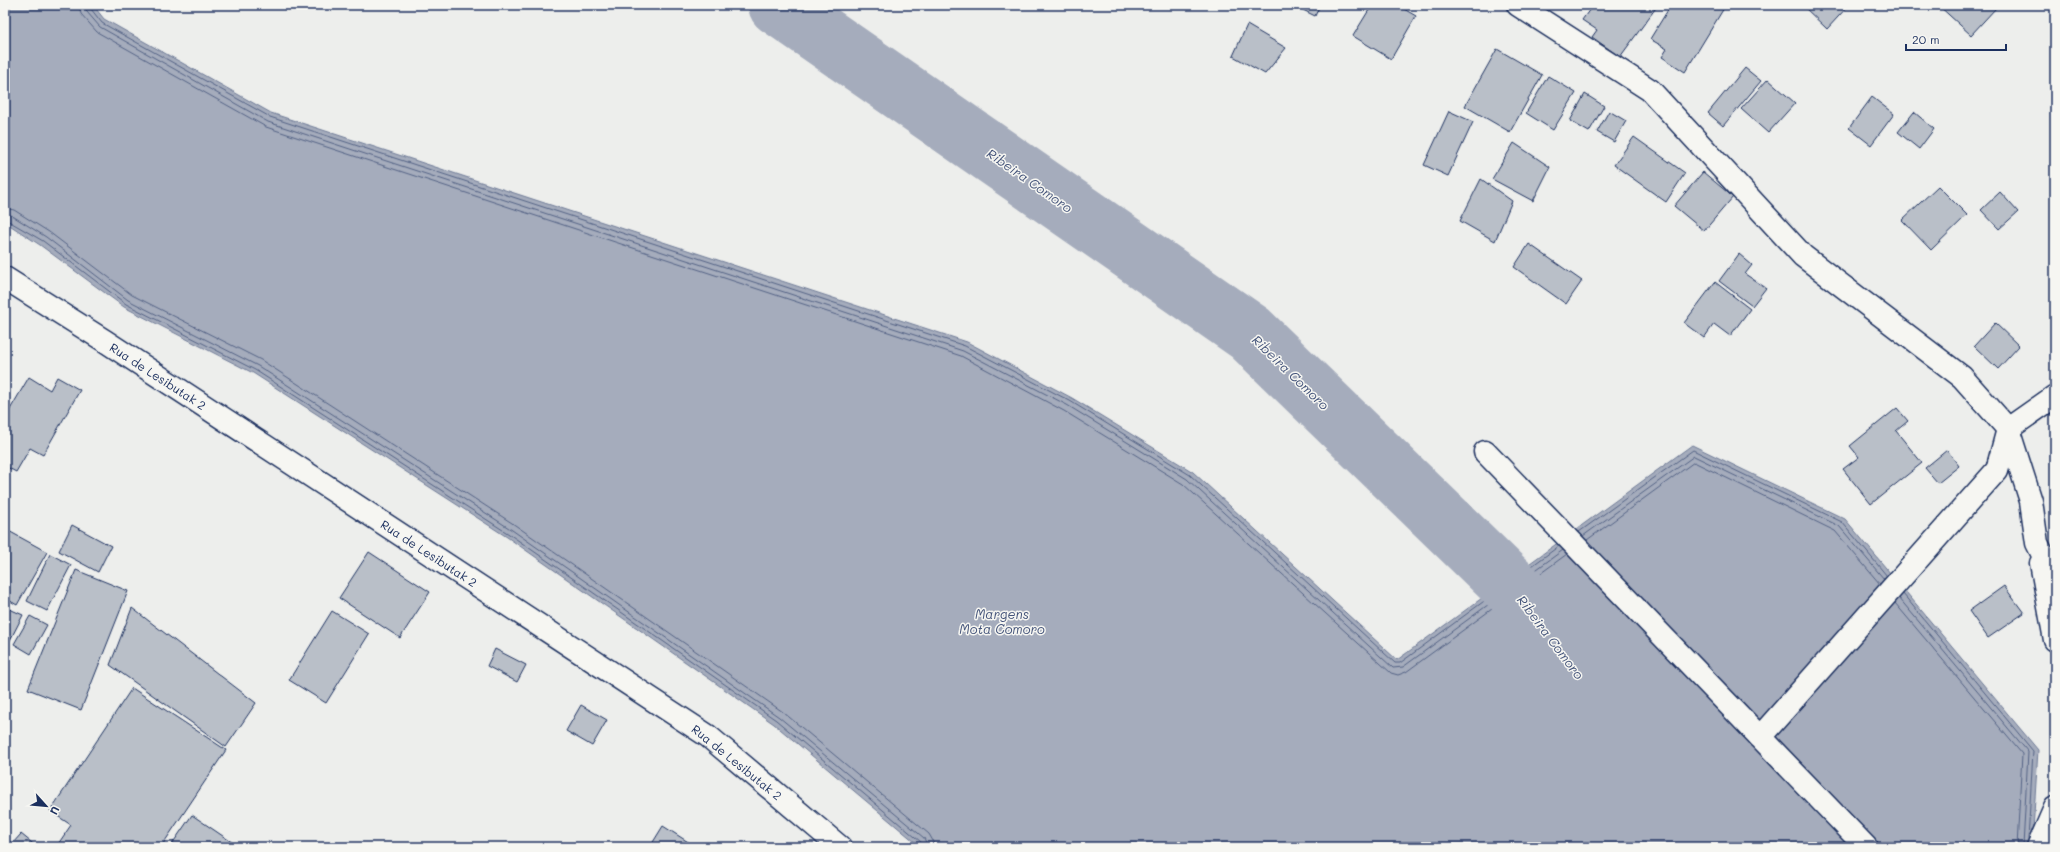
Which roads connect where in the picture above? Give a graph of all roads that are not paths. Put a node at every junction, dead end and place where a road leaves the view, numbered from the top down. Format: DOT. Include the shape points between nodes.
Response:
graph roads {
  1 [pos="1518,5"];
  2 [pos="5,278"];
  3 [pos="2055,396"];
  4 [pos="2008,428"];
  5 [pos="1485,452"];
  6 [pos="2038,544"];
  7 [pos="2055,579"];
  8 [pos="2055,640"];
  9 [pos="1760,737"];
  10 [pos="2055,808"];
  11 [pos="840,847"];
  12 [pos="1866,847"];
  13 [pos="2038,847"];
  1 -- 4 [label="street" via="1650,90 1804,256 1962,377"];
  2 -- 11 [label="street, Rua de Lesibutak 2" via="708,736"];
  3 -- 4 [label="street"];
  4 -- 6 [label="street" via="2031,501"];
  4 -- 9 [label="street" via="1997,470"];
  5 -- 9 [label="street"];
  6 -- 7 [label="street"];
  6 -- 8 [label="street"];
  9 -- 12 [label="street"];
  10 -- 13 [label="street"];
}
